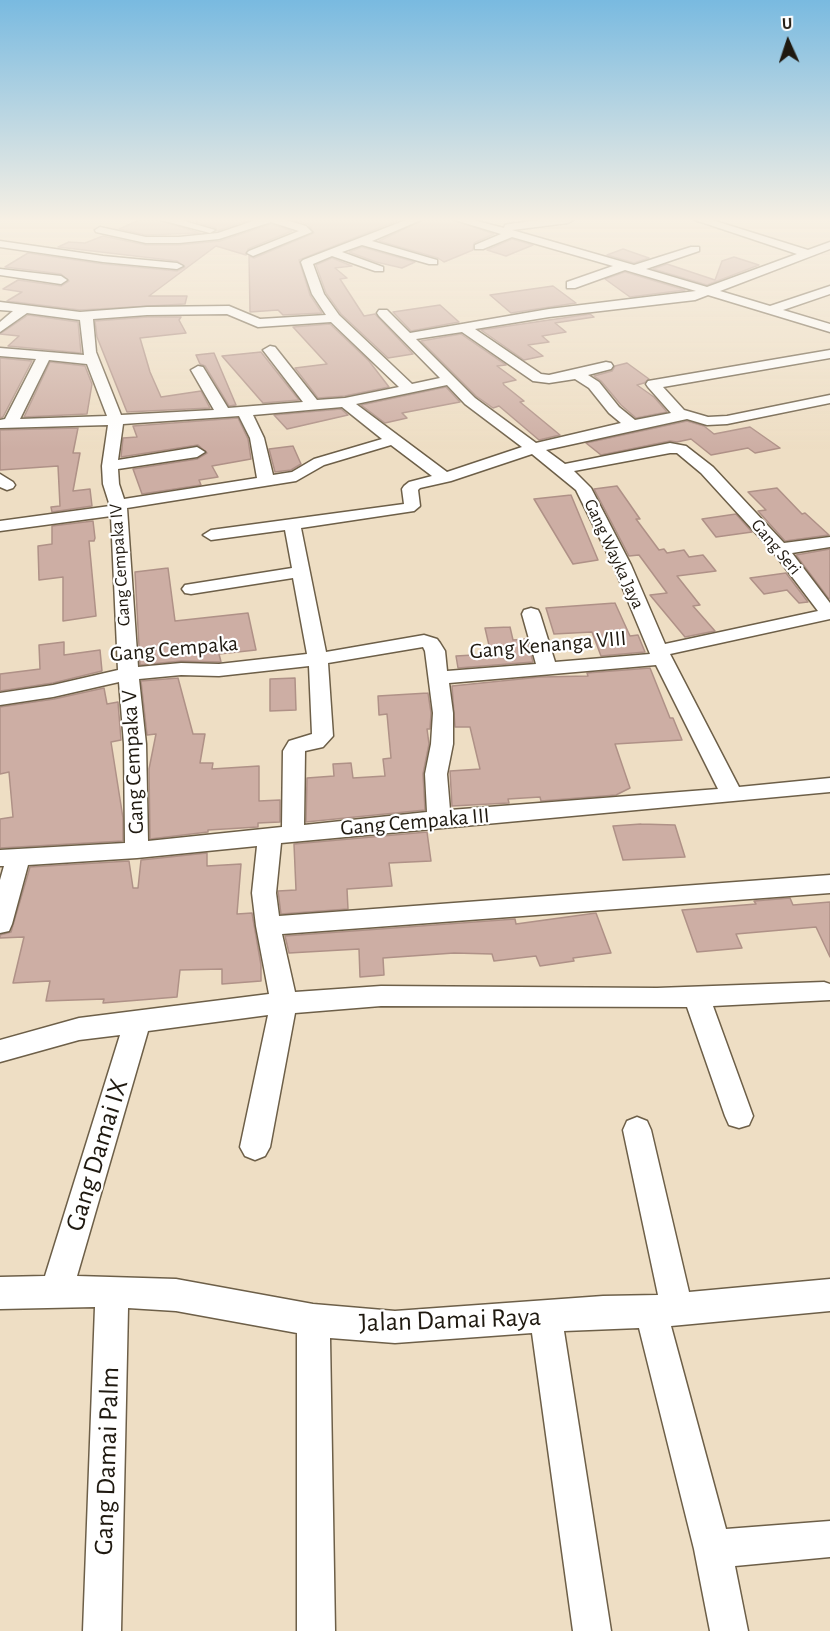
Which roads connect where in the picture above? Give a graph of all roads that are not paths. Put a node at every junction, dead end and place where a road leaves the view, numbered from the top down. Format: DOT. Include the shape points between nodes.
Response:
graph roads {
  1 [pos="319,296"];
  2 [pos="692,296"];
  3 [pos="721,296"];
  4 [pos="812,296"];
  5 [pos="0,306"];
  6 [pos="23,310"];
  7 [pos="771,310"];
  8 [pos="383,313"];
  9 [pos="86,316"];
  10 [pos="334,318"];
  11 [pos="0,328"];
  12 [pos="465,328"];
  13 [pos="830,328"];
  14 [pos="407,338"];
  15 [pos="270,350"];
  16 [pos="0,352"];
  17 [pos="830,354"];
  18 [pos="44,356"];
  19 [pos="92,360"];
  20 [pos="606,366"];
  21 [pos="198,370"];
  22 [pos="575,374"];
  23 [pos="448,381"];
  24 [pos="409,389"];
  25 [pos="830,399"];
  26 [pos="345,402"];
  27 [pos="812,403"];
  28 [pos="313,405"];
  29 [pos="244,411"];
  30 [pos="223,413"];
  31 [pos="830,414"];
  32 [pos="680,415"];
  33 [pos="116,420"];
  34 [pos="6,423"];
  35 [pos="632,424"];
  36 [pos="393,440"];
  37 [pos="534,448"];
  38 [pos="197,452"];
  39 [pos="110,466"];
  40 [pos="562,469"];
  41 [pos="445,478"];
  42 [pos="266,481"];
  43 [pos="118,507"];
  44 [pos="292,525"];
  45 [pos="0,526"];
  46 [pos="211,536"];
  47 [pos="830,542"];
  48 [pos="780,549"];
  49 [pos="300,572"];
  50 [pos="191,589"];
  51 [pos="531,614"];
  52 [pos="660,655"];
  53 [pos="318,659"];
  54 [pos="547,670"];
  55 [pos="129,674"];
  56 [pos="438,678"];
  57 [pos="0,699"];
  58 [pos="830,785"];
  59 [pos="731,793"];
  60 [pos="439,819"];
  61 [pos="282,834"];
  62 [pos="137,850"];
  63 [pos="9,858"];
  64 [pos="830,884"];
  65 [pos="0,924"];
  66 [pos="268,926"];
  67 [pos="824,992"];
  68 [pos="697,997"];
  69 [pos="284,1003"];
  70 [pos="138,1020"];
  71 [pos="0,1051"];
  72 [pos="739,1116"];
  73 [pos="636,1130"];
  74 [pos="255,1147"];
  75 [pos="57,1291"];
  76 [pos="112,1292"];
  77 [pos="0,1293"];
  78 [pos="830,1295"];
  79 [pos="664,1310"];
  80 [pos="546,1318"];
  81 [pos="313,1320"];
  82 [pos="830,1539"];
  83 [pos="713,1549"];
  84 [pos="102,1631"];
  85 [pos="316,1631"];
  86 [pos="592,1631"];
  87 [pos="729,1631"];
  1 -- 10 [label="street"];
  2 -- 12 [label="street" via="549,313"];
  3 -- 7 [label="street"];
  4 -- 7 [label="street"];
  5 -- 6 [label="street"];
  6 -- 9 [label="street"];
  6 -- 11 [label="street"];
  7 -- 13 [label="street"];
  8 -- 14 [label="street, Gang Wayka Jaya"];
  9 -- 10 [label="street" via="226,309 258,323"];
  9 -- 19 [label="street"];
  10 -- 24 [label="street"];
  12 -- 14 [label="street"];
  12 -- 22 [label="street" via="538,378"];
  14 -- 23 [label="street, Gang Wayka Jaya"];
  15 -- 28 [label="street"];
  16 -- 18 [label="street"];
  17 -- 32 [label="street" via="653,384"];
  18 -- 19 [label="street"];
  18 -- 34 [label="street"];
  19 -- 33 [label="street"];
  20 -- 22 [label="street"];
  21 -- 30 [label="street"];
  22 -- 35 [label="street" via="594,385 614,410"];
  23 -- 24 [label="street"];
  23 -- 37 [label="street, Gang Wayka Jaya"];
  24 -- 26 [label="street"];
  25 -- 27 [label="street"];
  26 -- 28 [label="street"];
  26 -- 36 [label="street"];
  27 -- 31 [label="street"];
  27 -- 32 [label="street" via="712,421"];
  28 -- 29 [label="street"];
  29 -- 30 [label="street"];
  29 -- 42 [label="street" via="257,438"];
  30 -- 33 [label="street"];
  32 -- 35 [label="street"];
  33 -- 34 [label="street"];
  33 -- 39 [label="street, Gang Cempaka IV"];
  35 -- 37 [label="street"];
  36 -- 41 [label="street"];
  36 -- 42 [label="street" via="319,462 296,476"];
  37 -- 40 [label="street, Gang Wayka Jaya"];
  37 -- 41 [label="street"];
  38 -- 39 [label="street"];
  39 -- 43 [label="street, Gang Cempaka IV"];
  40 -- 48 [label="street, Gang Seri" via="681,449 707,470"];
  40 -- 52 [label="street, Gang Wayka Jaya" via="589,499"];
  41 -- 44 [label="street" via="412,487 412,506 408,508"];
  42 -- 43 [label="street"];
  43 -- 45 [label="street"];
  43 -- 55 [label="street, Gang Cempaka IV"];
  44 -- 46 [label="street"];
  44 -- 49 [label="street"];
  47 -- 48 [label="street"];
  48 -- 52 [label="street, Gang Seri" via="826,614"];
  49 -- 50 [label="street"];
  49 -- 53 [label="street"];
  51 -- 54 [label="street"];
  52 -- 54 [label="street, Gang Kenanga VIII"];
  52 -- 59 [label="street, Gang Wayka Jaya"];
  53 -- 55 [label="street, Gang Cempaka" via="219,670"];
  53 -- 56 [label="street, Gang Cempaka" via="424,641 435,651"];
  53 -- 61 [label="street" via="323,736 294,750"];
  54 -- 56 [label="street, Gang Kenanga VIII"];
  55 -- 57 [label="street, Gang Cempaka"];
  55 -- 62 [label="street, Gang Cempaka V"];
  56 -- 60 [label="street" via="443,734 435,774"];
  58 -- 59 [label="street, Gang Cempaka III"];
  59 -- 60 [label="street, Gang Cempaka III"];
  60 -- 61 [label="street, Gang Cempaka III"];
  61 -- 62 [label="street, Gang Cempaka III"];
  61 -- 66 [label="street" via="264,893"];
  62 -- 63 [label="street, Gang Cempaka III"];
  63 -- 65 [label="street"];
  64 -- 66 [label="street"];
  66 -- 69 [label="street"];
  67 -- 68 [label="street"];
  68 -- 69 [label="street" via="392,996"];
  68 -- 72 [label="street"];
  69 -- 70 [label="street"];
  69 -- 74 [label="street"];
  70 -- 71 [label="street" via="79,1029"];
  70 -- 75 [label="street, Gang Damai IX"];
  73 -- 79 [label="street"];
  75 -- 76 [label="street, Jalan Damai Raya"];
  75 -- 77 [label="street, Jalan Damai Raya"];
  76 -- 81 [label="street, Jalan Damai Raya" via="176,1295"];
  76 -- 84 [label="street, Gang Damai Palm"];
  78 -- 79 [label="street, Jalan Damai Raya"];
  79 -- 80 [label="street, Jalan Damai Raya"];
  79 -- 83 [label="street"];
  80 -- 81 [label="street, Jalan Damai Raya" via="395,1326"];
  80 -- 86 [label="street"];
  81 -- 85 [label="street"];
  82 -- 83 [label="street"];
  83 -- 87 [label="street"];
}
